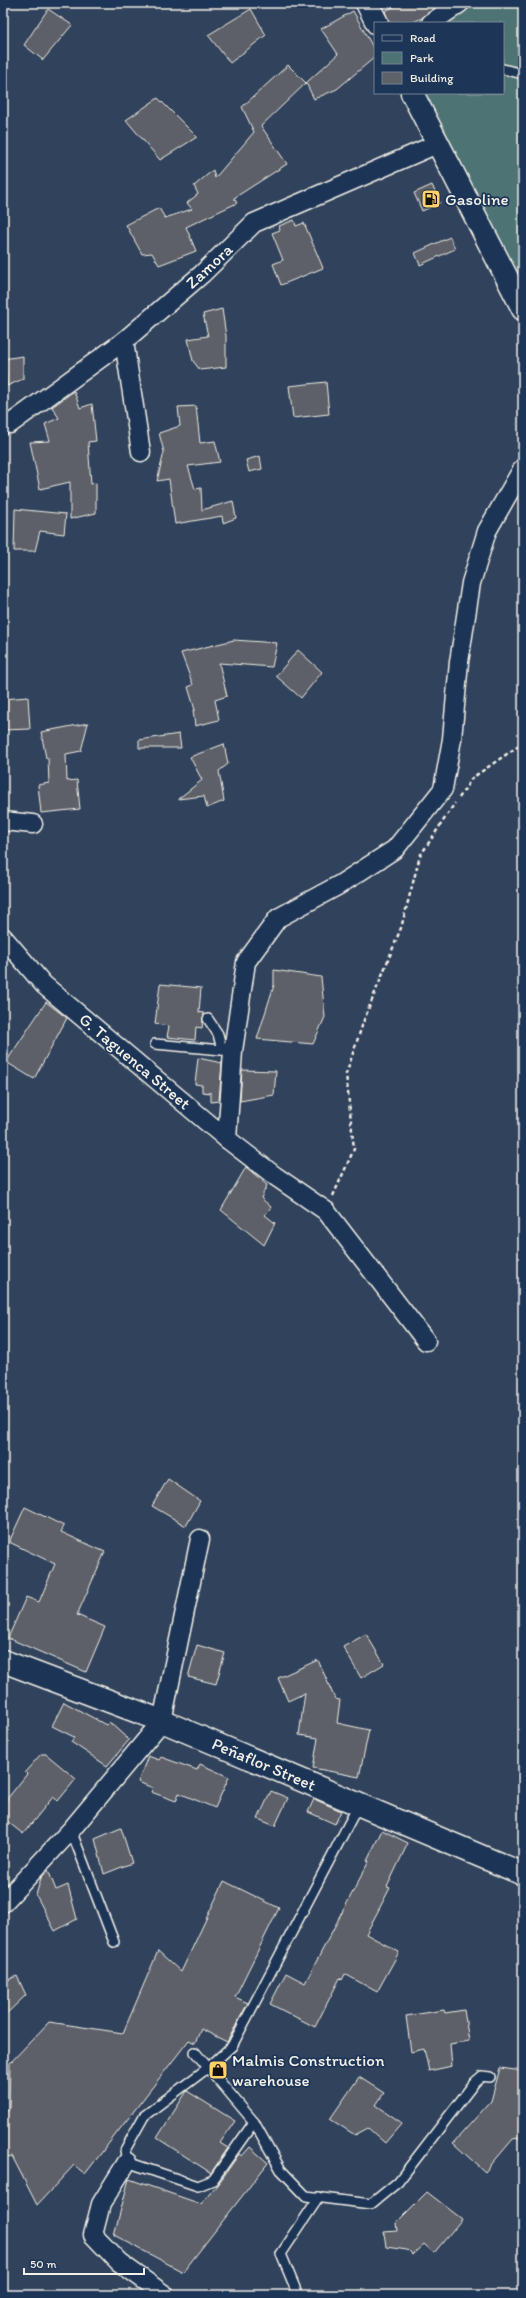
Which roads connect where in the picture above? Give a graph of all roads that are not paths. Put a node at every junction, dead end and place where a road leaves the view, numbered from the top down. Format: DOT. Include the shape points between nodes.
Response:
graph roads {
  1 [pos="367,3"];
  2 [pos="460,3"];
  3 [pos="376,22"];
  4 [pos="432,22"];
  5 [pos="504,69"];
  6 [pos="523,74"];
  7 [pos="412,94"];
  8 [pos="437,144"];
  9 [pos="523,310"];
  10 [pos="124,341"];
  11 [pos="3,424"];
  12 [pos="141,452"];
  13 [pos="523,468"];
  14 [pos="3,820"];
  15 [pos="33,824"];
  16 [pos="3,937"];
  17 [pos="208,1019"];
  18 [pos="155,1044"];
  19 [pos="227,1050"];
  20 [pos="227,1139"];
  21 [pos="426,1341"];
  22 [pos="200,1539"];
  23 [pos="3,1660"];
  24 [pos="162,1721"];
  25 [pos="359,1804"];
  26 [pos="72,1830"];
  27 [pos="523,1874"];
  28 [pos="3,1902"];
  29 [pos="114,1942"];
  30 [pos="195,2052"];
  31 [pos="209,2067"];
  32 [pos="490,2077"];
  33 [pos="254,2122"];
  34 [pos="128,2162"];
  35 [pos="319,2197"];
  36 [pos="165,2295"];
  37 [pos="298,2295"];
  1 -- 3 [label="main road"];
  2 -- 4 [label="street"];
  5 -- 6 [label="lane"];
  7 -- 8 [label="main road"];
  8 -- 9 [label="main road"];
  8 -- 10 [label="street, Zamora" via="254,223 202,274"];
  10 -- 11 [label="street, Zamora" via="10,424"];
  10 -- 12 [label="street"];
  13 -- 19 [label="street" via="487,531 471,583 459,662 452,739 443,789 395,849 339,885 278,918 246,962"];
  14 -- 15 [label="street"];
  16 -- 20 [label="street, G. Taguenca Street" via="44,985"];
  17 -- 19 [label="lane"];
  18 -- 19 [label="lane"];
  19 -- 20 [label="street"];
  20 -- 21 [label="street, G. Taguenca Street" via="326,1211"];
  22 -- 24 [label="street"];
  23 -- 24 [label="main road, Peñaflor Street"];
  24 -- 25 [label="main road, Peñaflor Street"];
  24 -- 26 [label="street"];
  25 -- 27 [label="main road, Peñaflor Street"];
  25 -- 31 [label="lane" via="232,2046"];
  26 -- 28 [label="street"];
  26 -- 29 [label="lane"];
  30 -- 31 [label="lane"];
  31 -- 33 [label="lane"];
  31 -- 34 [label="lane" via="144,2116 125,2150"];
  32 -- 35 [label="lane" via="482,2076 475,2082 398,2182 371,2204"];
  33 -- 34 [label="lane" via="213,2180 198,2186"];
  33 -- 35 [label="lane" via="281,2170 306,2196"];
  34 -- 36 [label="street" via="101,2204 93,2235 119,2262"];
  35 -- 37 [label="lane" via="281,2254"];
}
